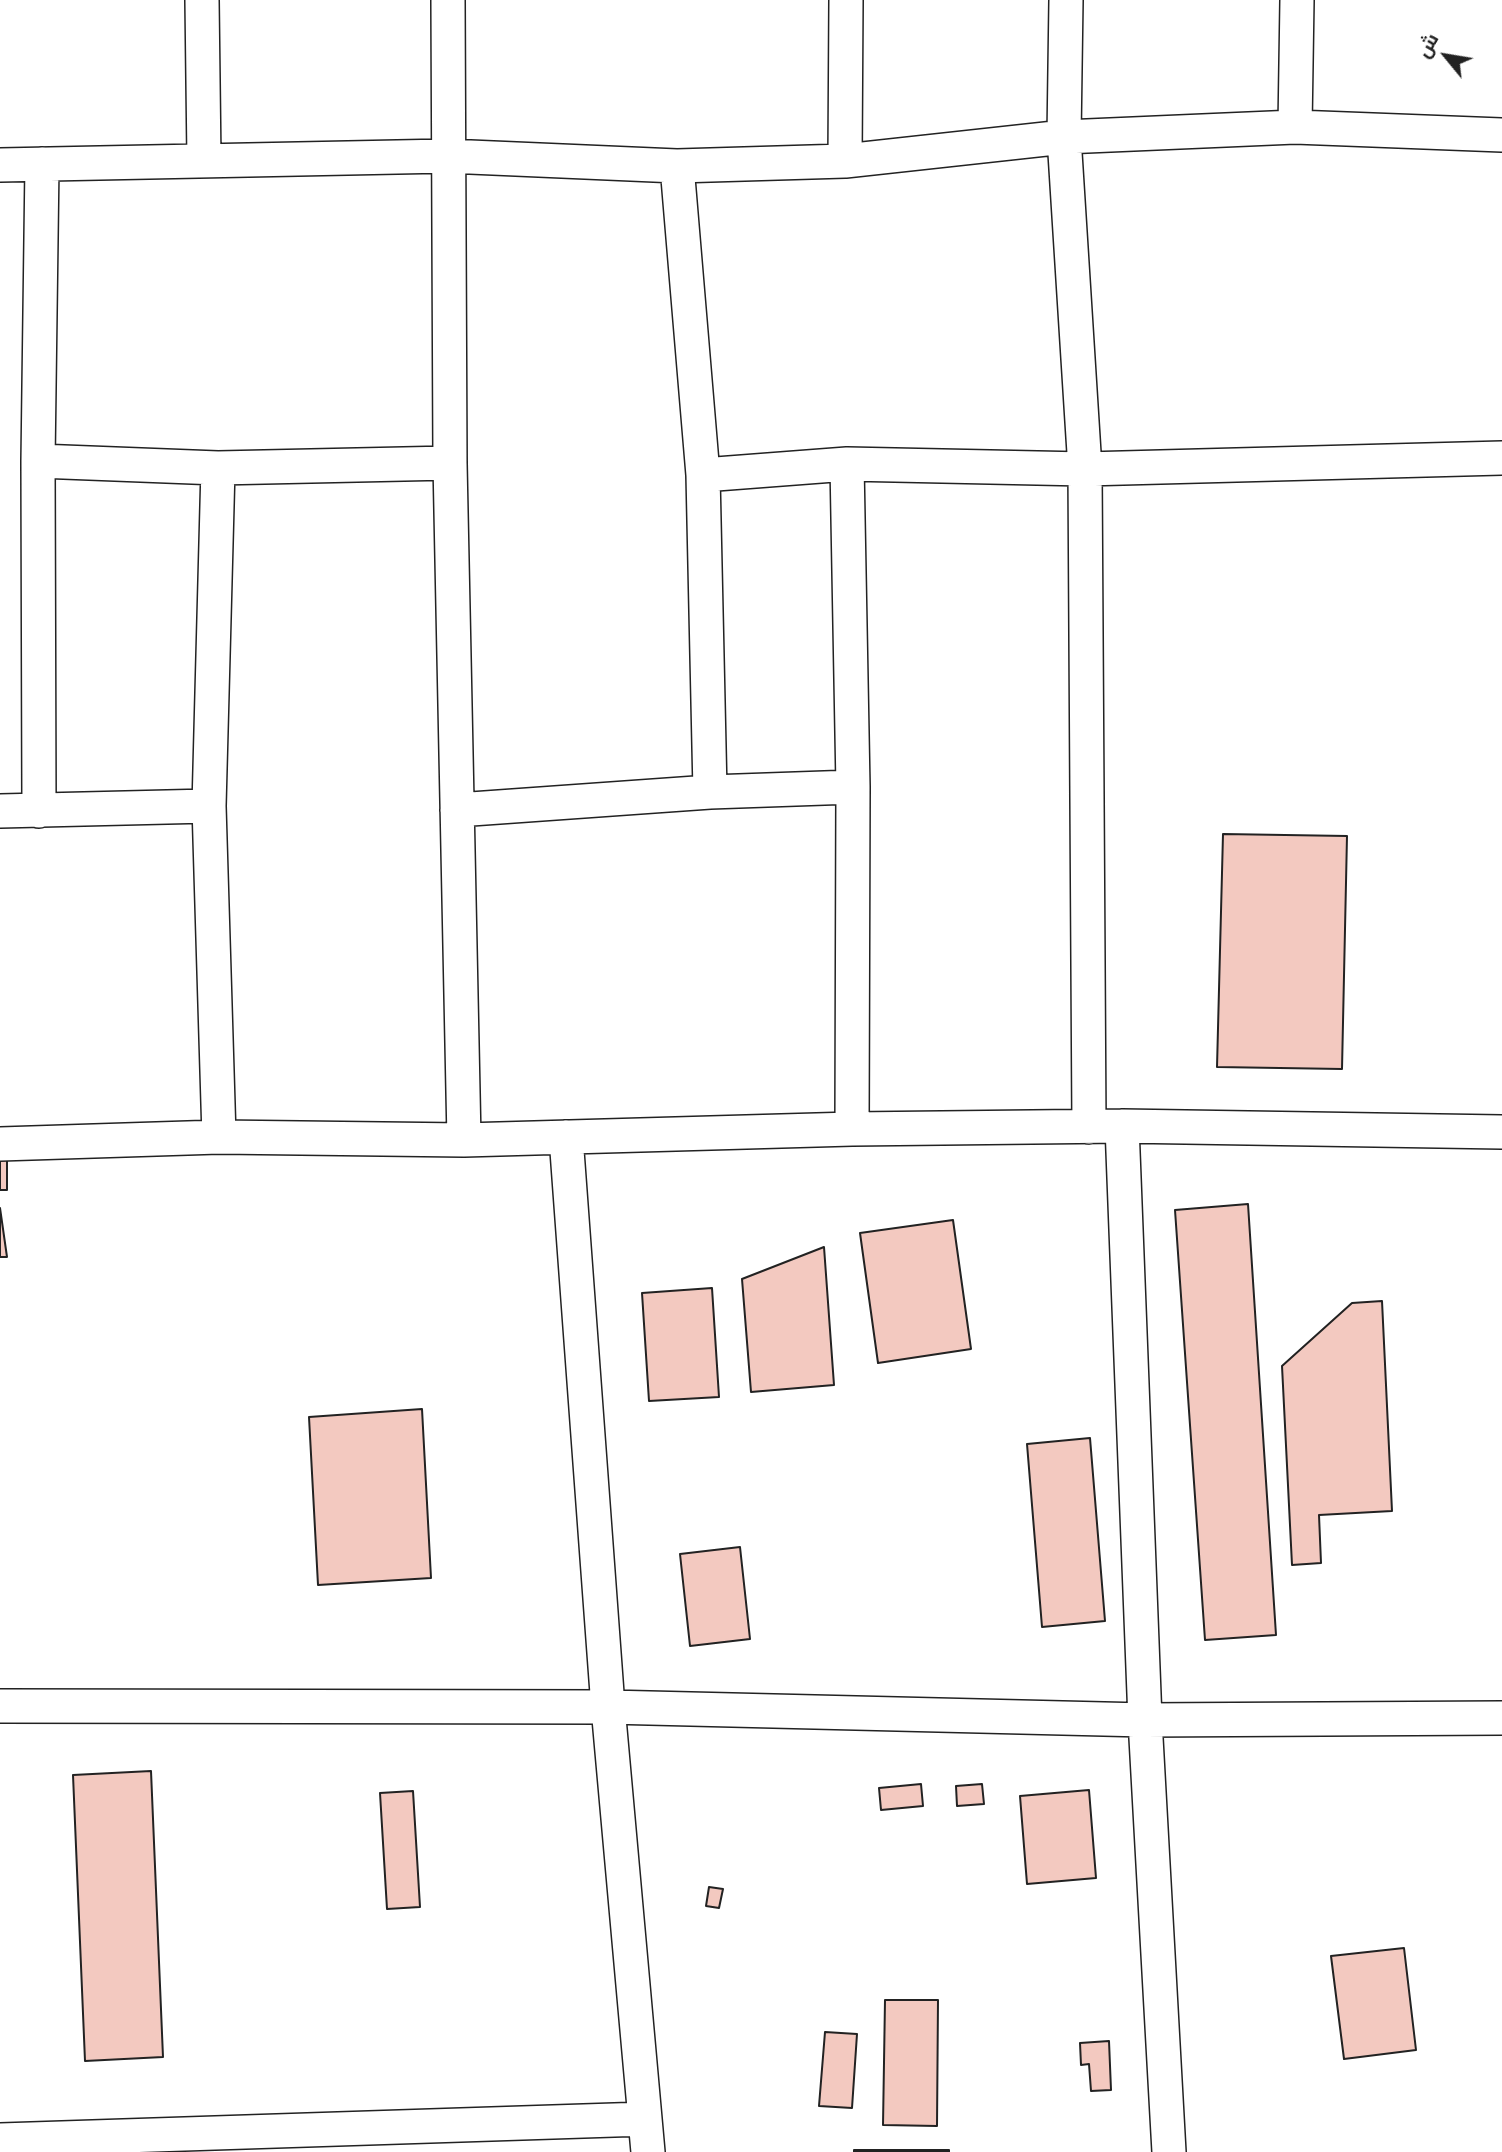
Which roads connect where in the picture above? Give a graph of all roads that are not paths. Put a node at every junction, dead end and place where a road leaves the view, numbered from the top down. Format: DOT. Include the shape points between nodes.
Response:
graph roads {
  1 [pos="202,0"];
  2 [pos="448,0"];
  3 [pos="846,0"];
  4 [pos="1066,0"];
  5 [pos="1297,0"];
  6 [pos="1295,127"];
  7 [pos="1502,135"];
  8 [pos="1063,137"];
  9 [pos="447,156"];
  10 [pos="204,161"];
  11 [pos="845,162"];
  12 [pos="42,164"];
  13 [pos="0,165"];
  14 [pos="677,166"];
  15 [pos="1502,458"];
  16 [pos="38,461"];
  17 [pos="450,463"];
  18 [pos="847,464"];
  19 [pos="218,468"];
  20 [pos="1085,469"];
  21 [pos="704,475"];
  22 [pos="853,787"];
  23 [pos="710,792"];
  24 [pos="209,806"];
  25 [pos="457,810"];
  26 [pos="0,811"];
  27 [pos="39,811"];
  28 [pos="1122,1126"];
  29 [pos="1089,1128"];
  30 [pos="852,1129"];
  31 [pos="1502,1132"];
  32 [pos="219,1137"];
  33 [pos="566,1137"];
  34 [pos="464,1140"];
  35 [pos="0,1144"];
  36 [pos="0,1706"];
  37 [pos="608,1707"];
  38 [pos="1502,1718"];
  39 [pos="1145,1720"];
  40 [pos="645,2119"];
  41 [pos="0,2140"];
  42 [pos="648,2152"];
  43 [pos="1169,2152"];
  1 -- 10 [label="street"];
  2 -- 9 [label="street"];
  3 -- 11 [label="street"];
  4 -- 8 [label="street"];
  5 -- 6 [label="street"];
  6 -- 7 [label="street"];
  6 -- 8 [label="street"];
  8 -- 11 [label="street"];
  8 -- 20 [label="street"];
  9 -- 10 [label="street"];
  9 -- 14 [label="street"];
  9 -- 17 [label="street"];
  10 -- 12 [label="street"];
  11 -- 14 [label="street"];
  12 -- 13 [label="street"];
  12 -- 16 [label="street"];
  14 -- 21 [label="street"];
  15 -- 20 [label="street"];
  16 -- 19 [label="street"];
  16 -- 27 [label="street"];
  17 -- 19 [label="street"];
  17 -- 25 [label="street"];
  18 -- 20 [label="street"];
  18 -- 21 [label="street"];
  18 -- 22 [label="street"];
  19 -- 24 [label="street"];
  20 -- 29 [label="street"];
  21 -- 23 [label="street"];
  22 -- 23 [label="street"];
  22 -- 30 [label="street"];
  23 -- 25 [label="street"];
  24 -- 27 [label="street"];
  24 -- 32 [label="street"];
  25 -- 34 [label="street"];
  26 -- 27 [label="street"];
  28 -- 29 [label="street"];
  28 -- 31 [label="street"];
  28 -- 39 [label="street"];
  29 -- 30 [label="street"];
  30 -- 33 [label="street"];
  32 -- 34 [label="street"];
  32 -- 35 [label="street"];
  33 -- 34 [label="street"];
  33 -- 37 [label="street"];
  36 -- 37 [label="street"];
  37 -- 39 [label="street"];
  37 -- 40 [label="street"];
  38 -- 39 [label="street"];
  39 -- 43 [label="street"];
  40 -- 41 [label="street"];
  40 -- 42 [label="street"];
}
